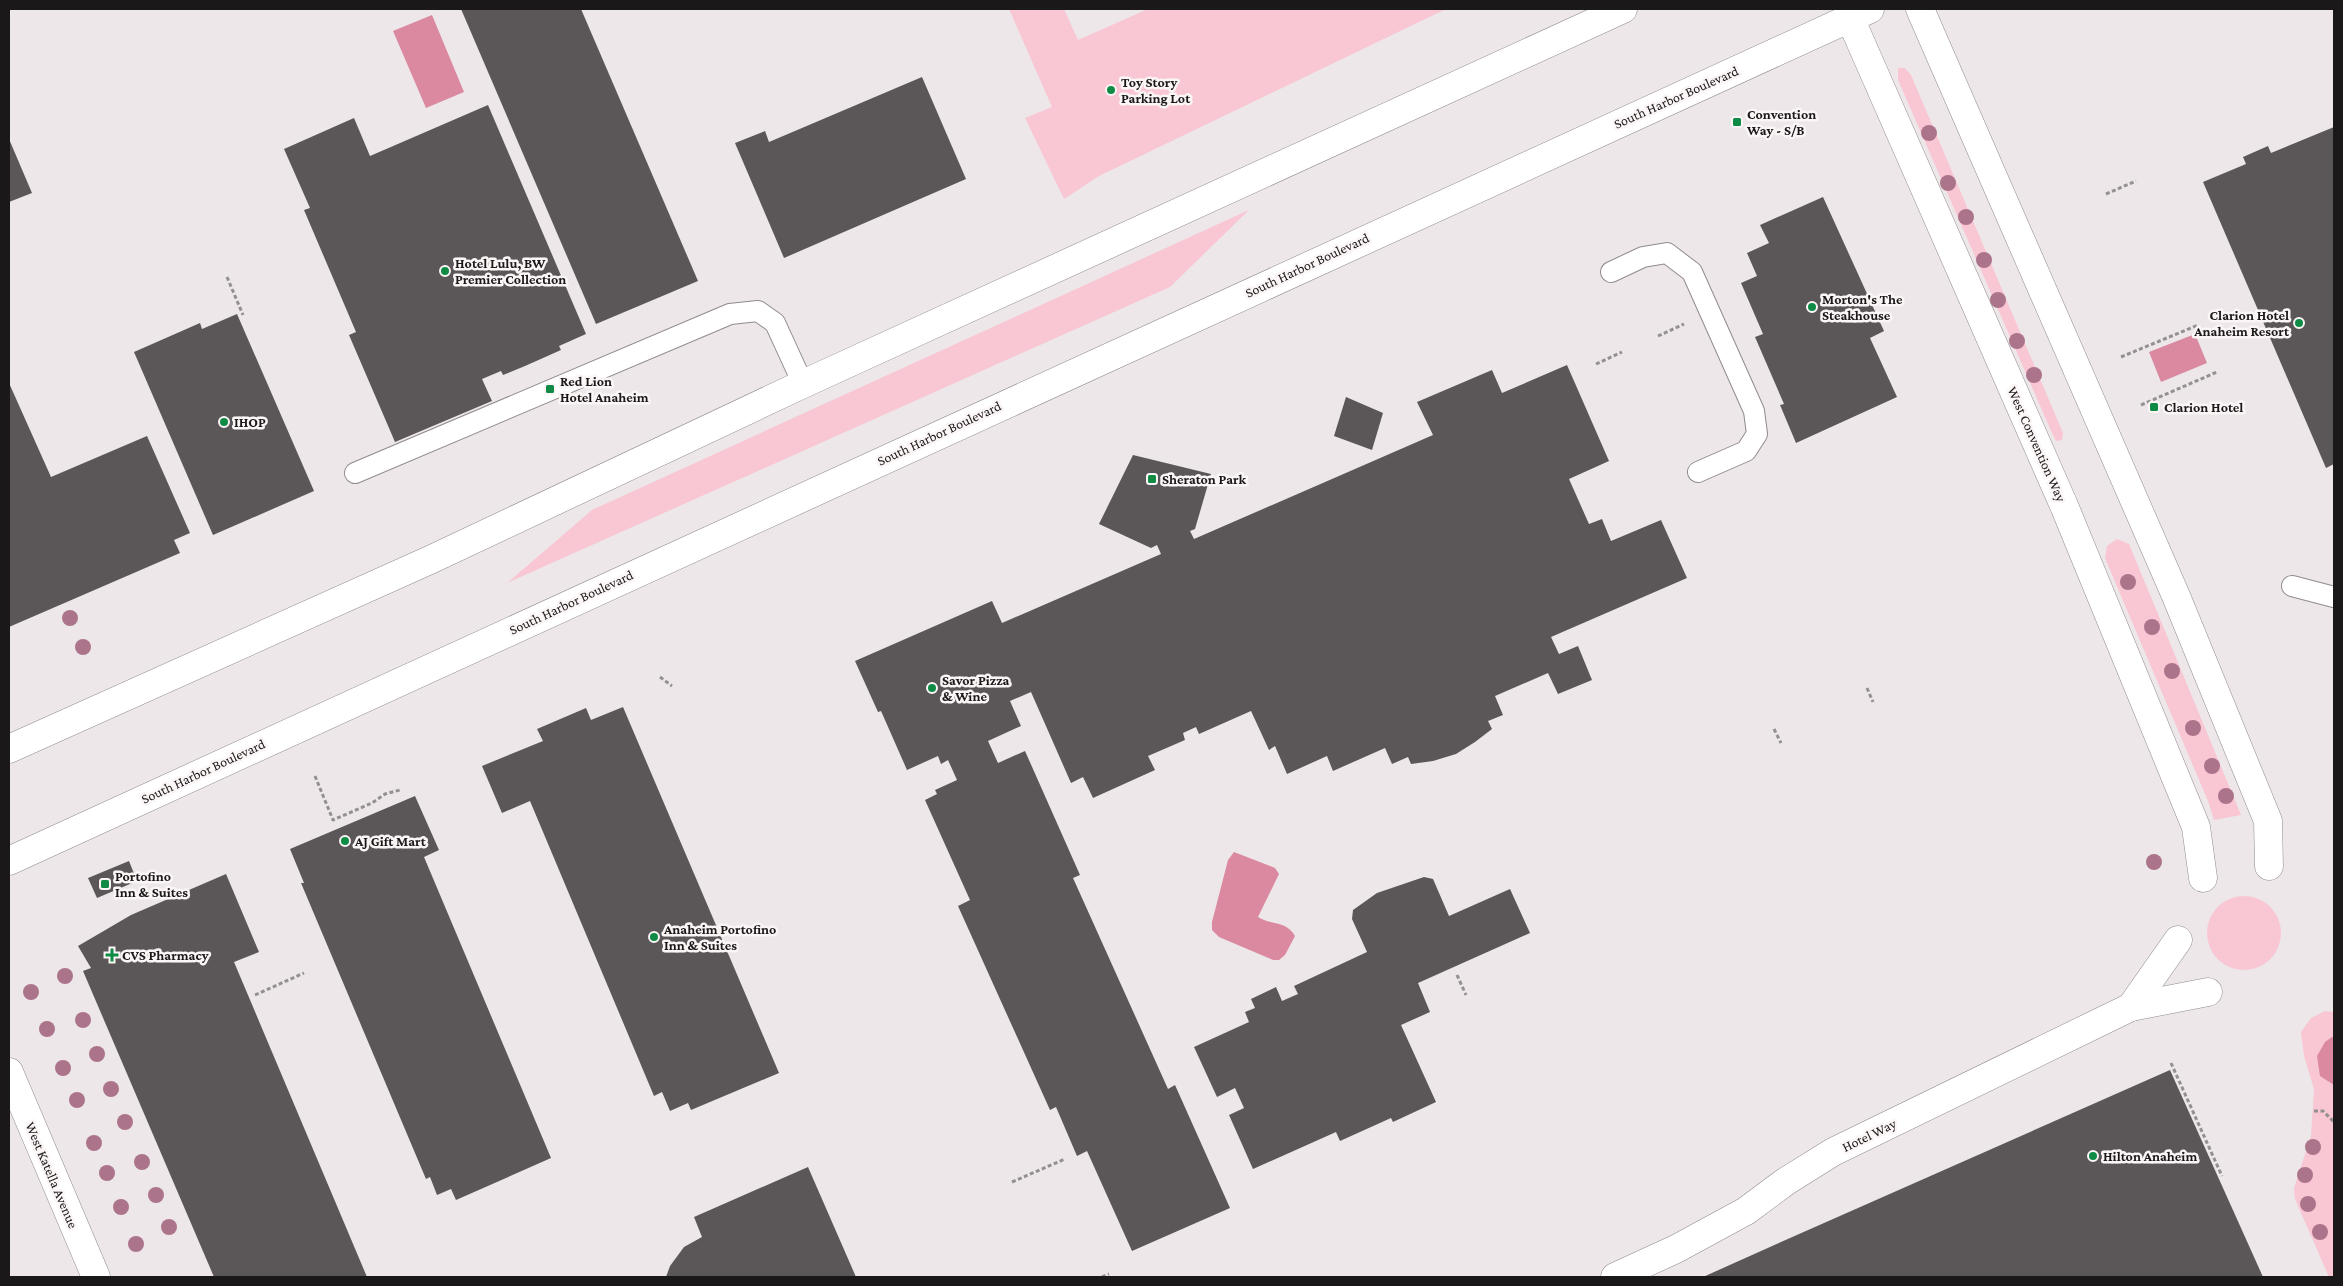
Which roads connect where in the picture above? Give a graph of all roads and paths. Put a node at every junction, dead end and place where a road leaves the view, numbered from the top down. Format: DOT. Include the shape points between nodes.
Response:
graph roads {
  1 [pos="1623,9"];
  2 [pos="1920,9"];
  3 [pos="1860,13"];
  4 [pos="2136,181"];
  5 [pos="2106,194"];
  6 [pos="1611,272"];
  7 [pos="227,277"];
  8 [pos="243,315"];
  9 [pos="1688,322"];
  10 [pos="2198,325"];
  11 [pos="1658,336"];
  12 [pos="1622,352"];
  13 [pos="2121,357"];
  14 [pos="1596,364"];
  15 [pos="2217,372"];
  16 [pos="803,384"];
  17 [pos="2141,405"];
  18 [pos="355,472"];
  19 [pos="1698,472"];
  20 [pos="2292,586"];
  21 [pos="2334,597"];
  22 [pos="660,677"];
  23 [pos="672,686"];
  24 [pos="1868,688"];
  25 [pos="1873,702"];
  26 [pos="1774,729"];
  27 [pos="1781,743"];
  28 [pos="9,749"];
  29 [pos="315,776"];
  30 [pos="400,790"];
  31 [pos="9,861"];
  32 [pos="2269,866"];
  33 [pos="2203,878"];
  34 [pos="2178,940"];
  35 [pos="304,973"];
  36 [pos="1457,975"];
  37 [pos="2208,992"];
  38 [pos="254,995"];
  39 [pos="1466,995"];
  40 [pos="2131,1008"];
  41 [pos="2171,1063"];
  42 [pos="9,1072"];
  43 [pos="2314,1110"];
  44 [pos="2334,1122"];
  45 [pos="1066,1158"];
  46 [pos="2222,1176"];
  47 [pos="1012,1182"];
  48 [pos="1109,1274"];
  49 [pos="96,1277"];
  50 [pos="1102,1277"];
  51 [pos="1614,1277"];
  1 -- 16 [label="main road"];
  2 -- 32 [label="main road" via="2176,596 2268,821"];
  3 -- 31 [label="main road, South Harbor Boulevard"];
  3 -- 33 [label="main road, West Convention Way" via="2196,827"];
  4 -- 5 [label="path"];
  6 -- 19 [label="lane" via="1643,257 1667,254 1692,272 1754,411 1757,434 1746,451"];
  7 -- 8 [label="path"];
  9 -- 11 [label="path"];
  10 -- 13 [label="path"];
  12 -- 14 [label="path"];
  15 -- 17 [label="path"];
  16 -- 18 [label="lane" via="775,323 758,311 730,314"];
  16 -- 28 [label="main road" via="432,559"];
  20 -- 21 [label="lane"];
  22 -- 23 [label="path"];
  24 -- 25 [label="path"];
  26 -- 27 [label="path"];
  29 -- 30 [label="path" via="333,820"];
  34 -- 40 [label="main road, Hotel Way"];
  35 -- 38 [label="path"];
  36 -- 39 [label="path"];
  37 -- 40 [label="main road, Hotel Way"];
  40 -- 51 [label="main road, Hotel Way" via="1833,1152 1746,1211 1676,1249"];
  41 -- 46 [label="path"];
  42 -- 49 [label="main road, West Katella Avenue"];
  43 -- 44 [label="path" via="2323,1111"];
  45 -- 47 [label="path"];
  48 -- 50 [label="path"];
}
